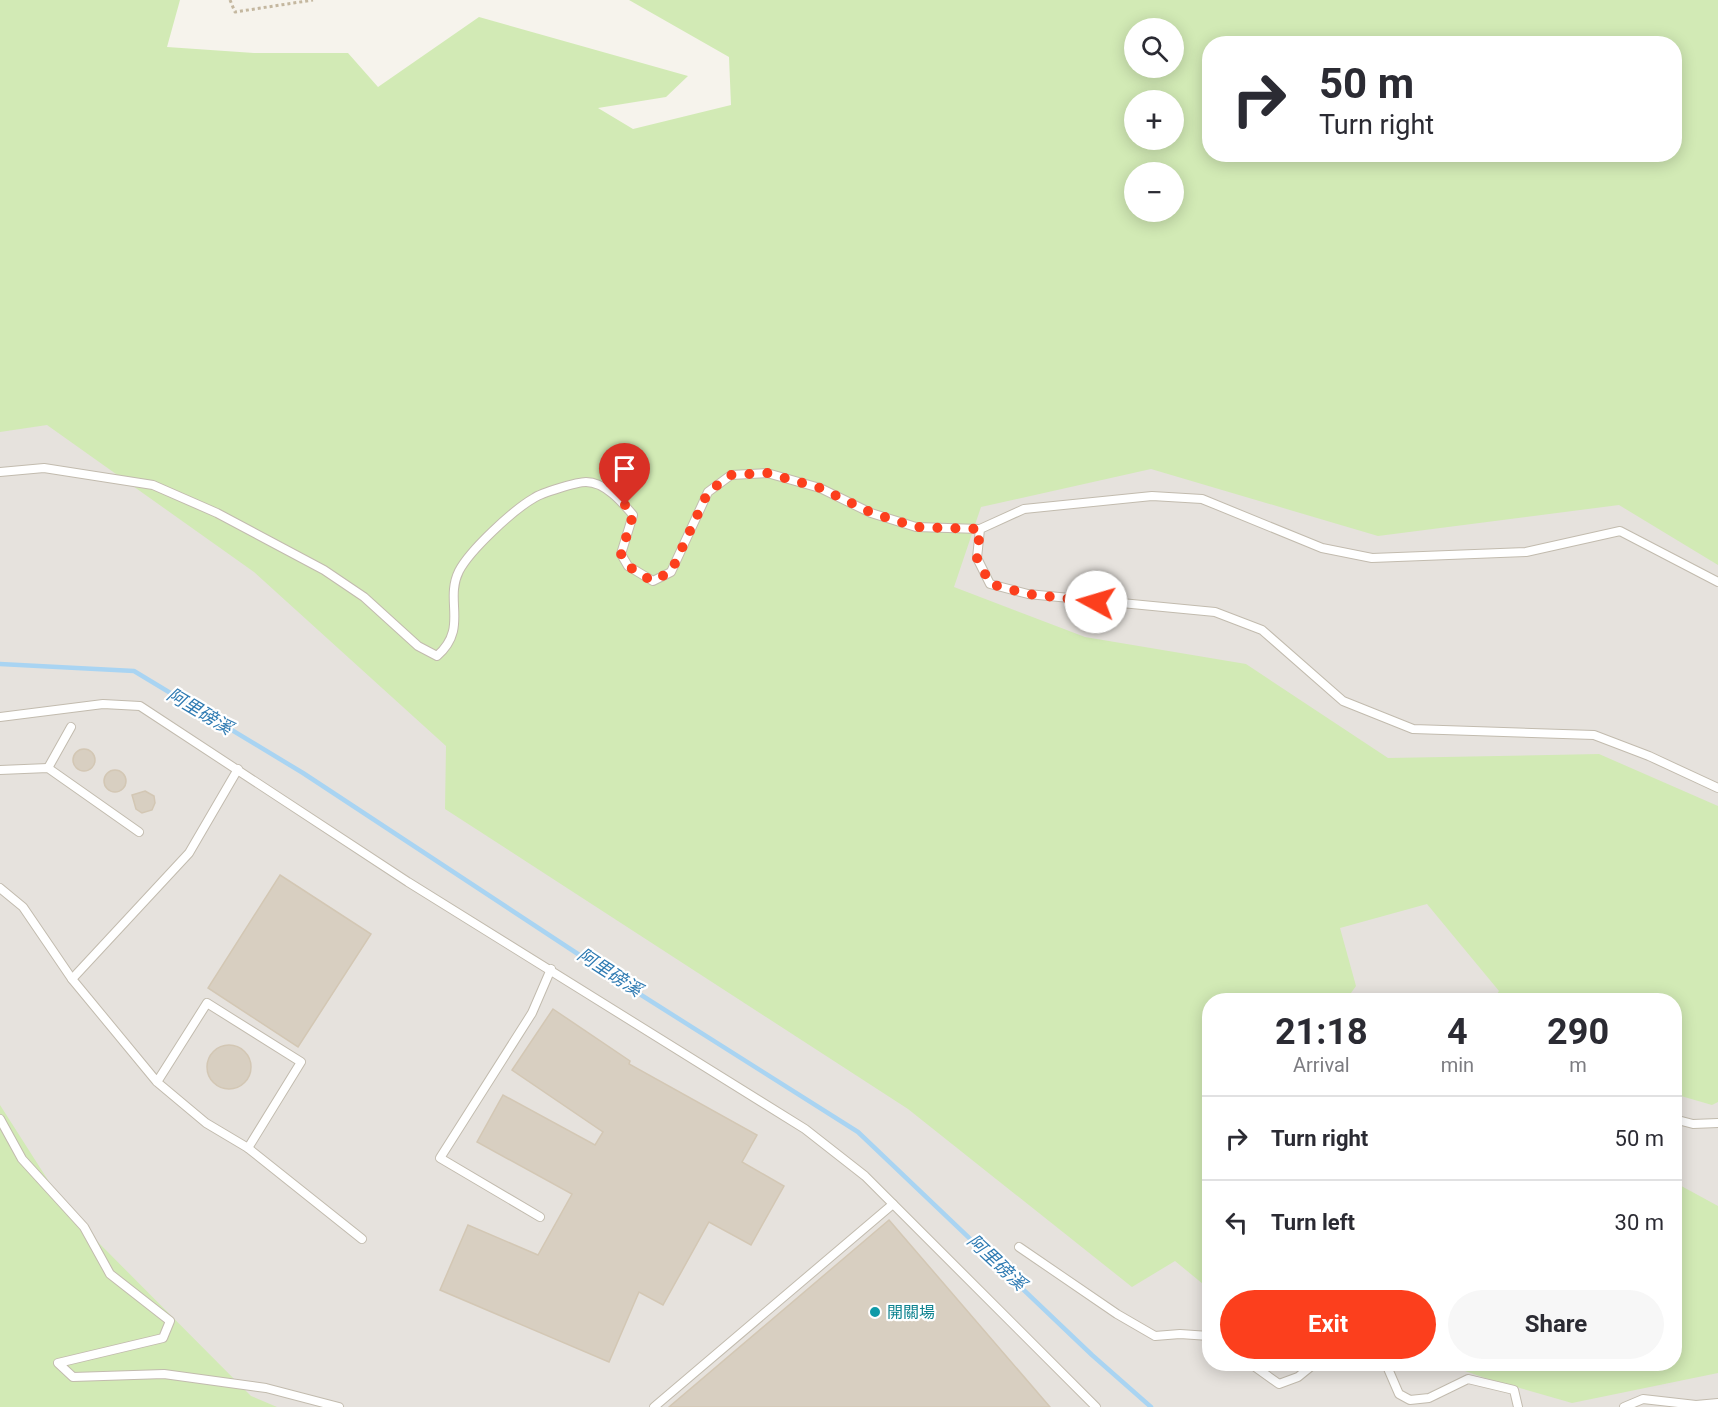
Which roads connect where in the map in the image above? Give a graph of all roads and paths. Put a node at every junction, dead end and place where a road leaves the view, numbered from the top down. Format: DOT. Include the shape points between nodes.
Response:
graph roads {
  1 [pos="230,0"];
  2 [pos="313,0"];
  3 [pos="0,472"];
  4 [pos="980,529"];
  5 [pos="1718,582"];
  6 [pos="0,717"];
  7 [pos="71,727"];
  8 [pos="48,768"];
  9 [pos="238,769"];
  10 [pos="0,770"];
  11 [pos="1718,788"];
  12 [pos="139,832"];
  13 [pos="0,888"];
  14 [pos="551,969"];
  15 [pos="72,979"];
  16 [pos="158,1082"];
  17 [pos="0,1119"];
  18 [pos="1682,1121"];
  19 [pos="1718,1124"];
  20 [pos="248,1148"];
  21 [pos="893,1204"];
  22 [pos="540,1217"];
  23 [pos="362,1239"];
  24 [pos="1019,1247"];
  25 [pos="1202,1336"];
  26 [pos="1261,1371"];
  27 [pos="1305,1371"];
  28 [pos="1389,1371"];
  29 [pos="1718,1403"];
  30 [pos="339,1407"];
  31 [pos="654,1407"];
  32 [pos="1096,1407"];
  33 [pos="1518,1407"];
  34 [pos="1624,1407"];
  1 -- 2 [label="path" via="235,12"];
  3 -- 4 [label="lane" via="44,468 153,485 217,513 324,570 364,597 418,646 437,656 448,646 456,624 454,601 459,572 492,531 534,497 587,482 617,495 633,515 621,554 628,566 652,581 671,572 708,492 731,475 767,473 820,488 872,513 916,527"];
  4 -- 5 [label="lane" via="1024,509 1152,496 1202,499 1322,548 1372,558 1526,552 1620,531"];
  4 -- 11 [label="lane" via="977,558 990,584 1028,594 1215,612 1262,630 1343,700 1413,729 1594,735"];
  6 -- 9 [label="lane" via="103,704 140,706"];
  7 -- 8 [label="lane"];
  8 -- 10 [label="lane"];
  8 -- 12 [label="lane"];
  9 -- 14 [label="lane" via="408,882"];
  9 -- 15 [label="lane" via="189,853"];
  13 -- 15 [label="lane" via="23,907"];
  14 -- 21 [label="lane" via="805,1129"];
  14 -- 22 [label="lane" via="532,1013 440,1158"];
  15 -- 16 [label="lane"];
  16 -- 20 [label="lane" via="206,1123"];
  16 -- 20 [label="lane" via="207,1003 301,1062"];
  17 -- 30 [label="lane" via="22,1159 84,1227 110,1274 170,1321 163,1338 58,1363 73,1377 165,1374 266,1388"];
  18 -- 19 [label="lane"];
  20 -- 23 [label="lane"];
  21 -- 31 [label="lane"];
  21 -- 32 [label="lane"];
  24 -- 25 [label="lane" via="1155,1336"];
  26 -- 27 [label="lane" via="1279,1384"];
  28 -- 33 [label="lane" via="1399,1394 1410,1400 1429,1398 1468,1379 1514,1390"];
  29 -- 34 [label="lane" via="1696,1405 1643,1399"];
}
